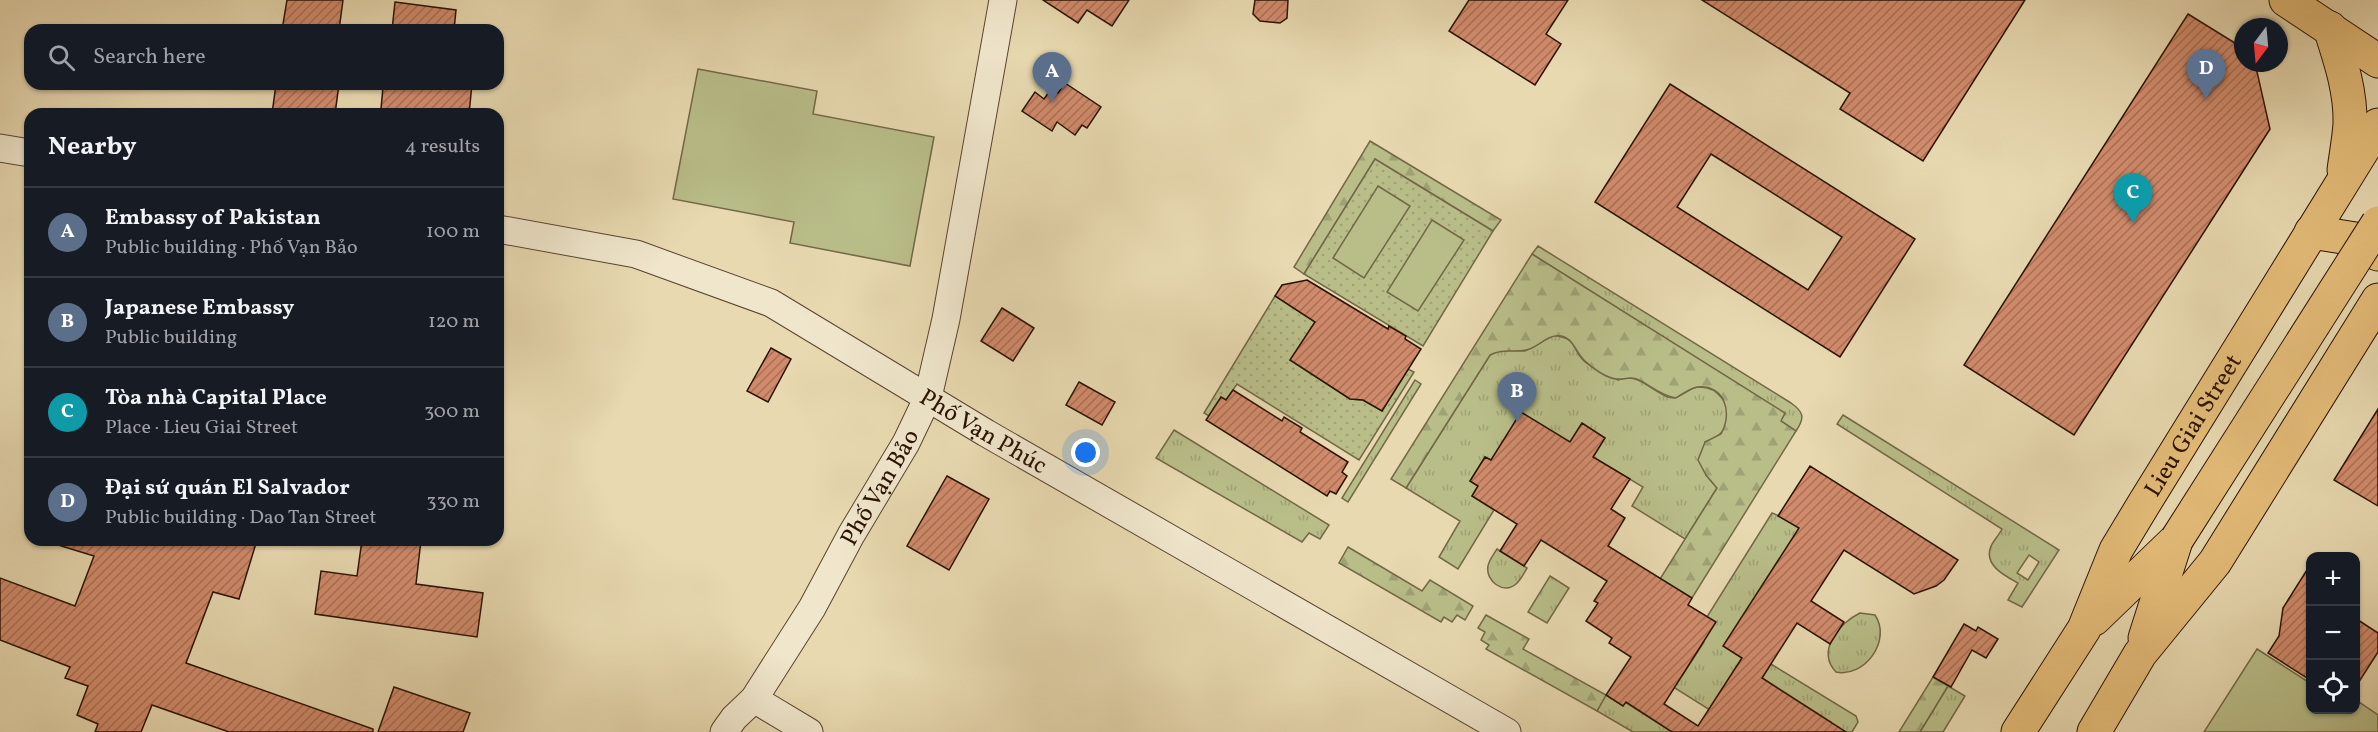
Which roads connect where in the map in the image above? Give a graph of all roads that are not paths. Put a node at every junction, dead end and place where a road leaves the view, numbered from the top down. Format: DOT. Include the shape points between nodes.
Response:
graph roads {
  1 [pos="1004,0"];
  2 [pos="2286,0"];
  3 [pos="2330,28"];
  4 [pos="2376,57"];
  5 [pos="2378,125"];
  6 [pos="0,148"];
  7 [pos="24,152"];
  8 [pos="2343,180"];
  9 [pos="2378,223"];
  10 [pos="504,230"];
  11 [pos="2311,232"];
  12 [pos="2378,254"];
  13 [pos="2378,300"];
  14 [pos="928,397"];
  15 [pos="2177,539"];
  16 [pos="2084,629"];
  17 [pos="2140,654"];
  18 [pos="754,699"];
  19 [pos="724,732"];
  20 [pos="809,732"];
  21 [pos="1507,732"];
  22 [pos="2018,732"];
  23 [pos="2094,732"];
  1 -- 14 [label="street, Phố Vạn Bảo" via="946,319"];
  2 -- 3 [label="main road"];
  3 -- 4 [label="main road"];
  3 -- 8 [label="main road" via="2349,96 2350,125"];
  5 -- 8 [label="main road, Lieu Giai Street"];
  6 -- 7 [label="street"];
  8 -- 11 [label="main road, Lieu Giai Street"];
  9 -- 15 [label="main road, bridge"];
  10 -- 14 [label="street, Phố Vạn Phúc" via="636,254 771,303"];
  11 -- 12 [label="main road" via="2361,240"];
  11 -- 16 [label="main road, Lieu Giai Street" via="2116,550"];
  13 -- 17 [label="main road" via="2215,562"];
  14 -- 18 [label="street, Phố Vạn Bảo" via="812,608"];
  14 -- 21 [label="street, Phố Vạn Phúc"];
  15 -- 16 [label="main road"];
  15 -- 17 [label="main road"];
  16 -- 22 [label="main road, Lieu Giai Street"];
  17 -- 23 [label="main road"];
  18 -- 19 [label="street, Phố Vạn Bảo"];
  18 -- 20 [label="street"];
}
